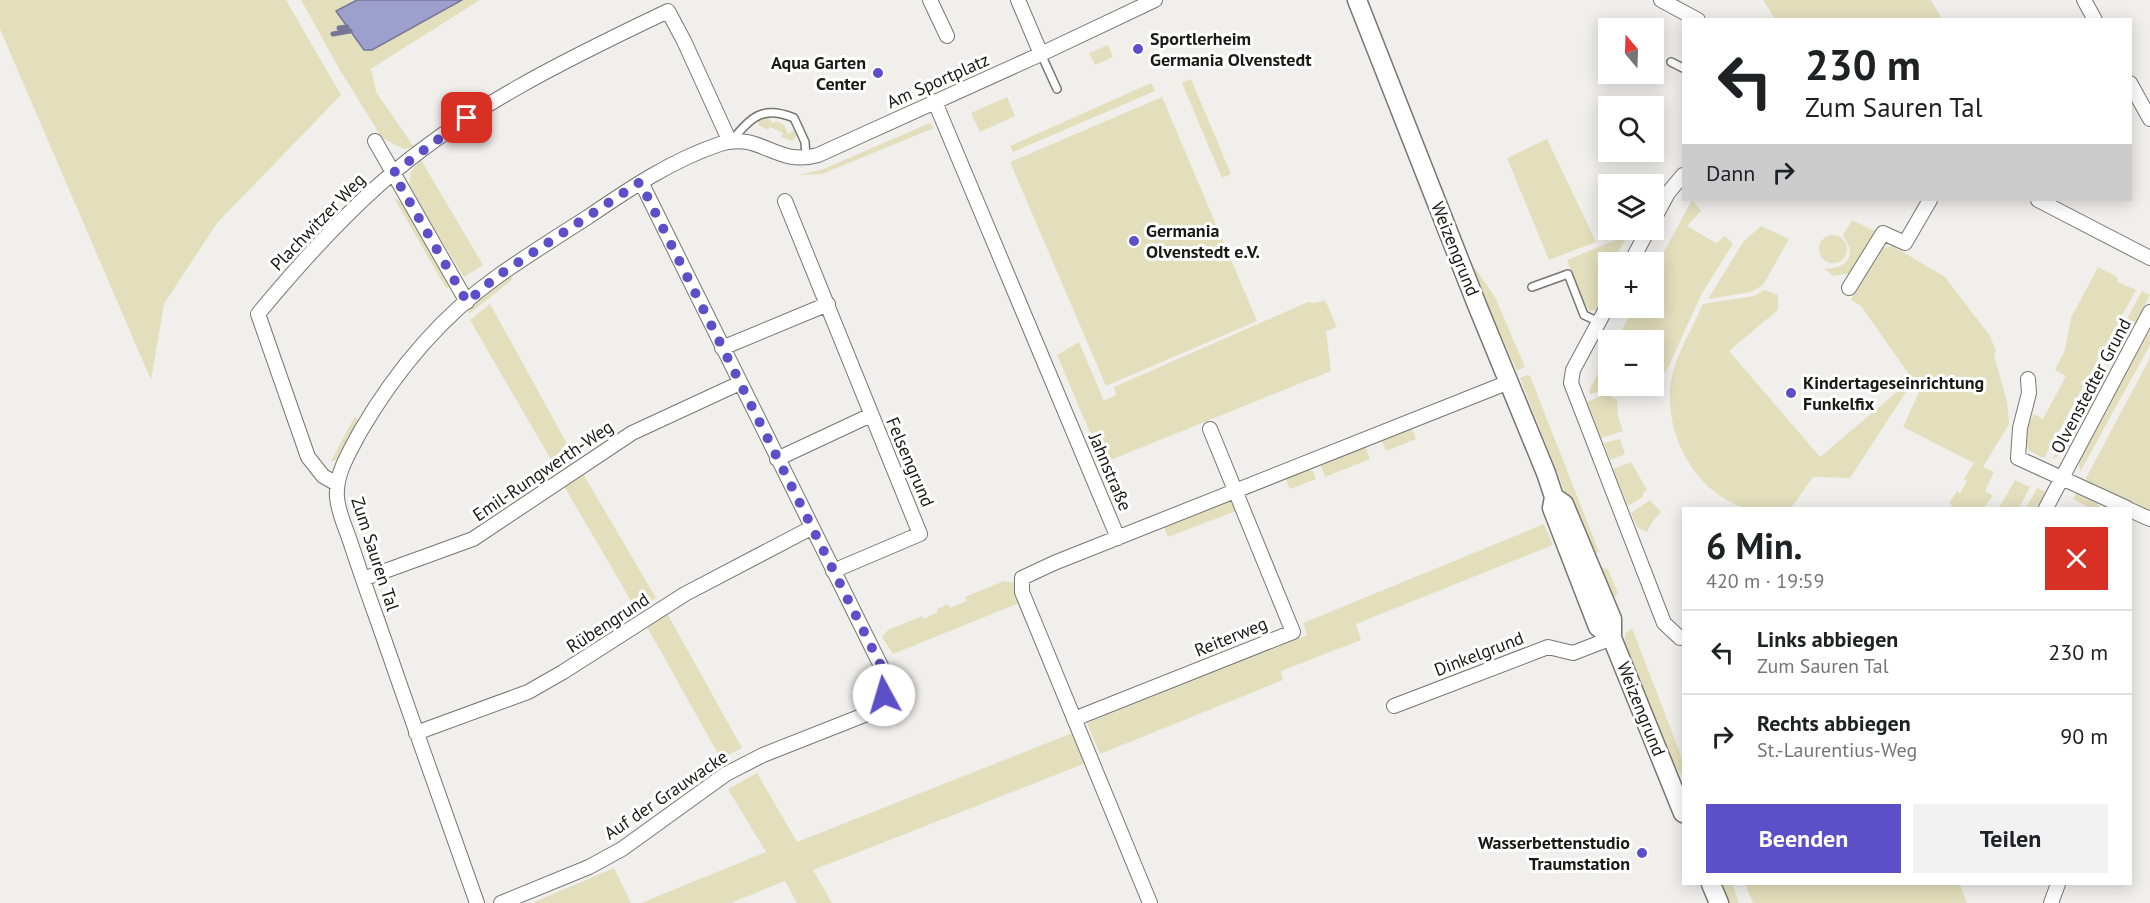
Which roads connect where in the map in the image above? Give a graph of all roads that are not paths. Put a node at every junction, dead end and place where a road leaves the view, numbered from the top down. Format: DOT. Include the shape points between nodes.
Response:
graph roads {
  1 [pos="930,0"];
  2 [pos="1018,0"];
  3 [pos="1357,0"];
  4 [pos="1661,0"];
  5 [pos="2084,0"];
  6 [pos="1146,2"];
  7 [pos="1694,18"];
  8 [pos="2094,18"];
  9 [pos="947,36"];
  10 [pos="1041,54"];
  11 [pos="1671,62"];
  12 [pos="1682,68"];
  13 [pos="2132,87"];
  14 [pos="1057,89"];
  15 [pos="935,102"];
  16 [pos="2150,119"];
  17 [pos="375,141"];
  18 [pos="730,142"];
  19 [pos="806,158"];
  20 [pos="393,173"];
  21 [pos="1682,176"];
  22 [pos="640,182"];
  23 [pos="1664,200"];
  24 [pos="785,201"];
  25 [pos="1929,201"];
  26 [pos="2040,201"];
  27 [pos="2150,258"];
  28 [pos="1532,287"];
  29 [pos="1850,288"];
  30 [pos="467,302"];
  31 [pos="828,304"];
  32 [pos="2150,312"];
  33 [pos="1601,318"];
  34 [pos="1599,322"];
  35 [pos="722,348"];
  36 [pos="2028,379"];
  37 [pos="1509,382"];
  38 [pos="740,383"];
  39 [pos="871,416"];
  40 [pos="1210,429"];
  41 [pos="777,459"];
  42 [pos="2063,477"];
  43 [pos="337,484"];
  44 [pos="1235,492"];
  45 [pos="2108,505"];
  46 [pos="2047,507"];
  47 [pos="2132,511"];
  48 [pos="2150,519"];
  49 [pos="811,528"];
  50 [pos="1118,538"];
  51 [pos="832,571"];
  52 [pos="363,579"];
  53 [pos="1612,638"];
  54 [pos="1680,638"];
  55 [pos="1394,706"];
  56 [pos="1074,719"];
  57 [pos="417,733"];
  58 [pos="1682,811"];
  59 [pos="1711,885"];
  60 [pos="2058,885"];
  61 [pos="477,903"];
  62 [pos="501,903"];
  63 [pos="1150,903"];
  64 [pos="1719,903"];
  65 [pos="2051,903"];
  1 -- 9 [label="street"];
  2 -- 10 [label="street"];
  3 -- 37 [label="main road, Weizengrund"];
  4 -- 7 [label="street"];
  5 -- 8 [label="street"];
  6 -- 10 [label="street, Am Sportplatz"];
  10 -- 14 [label="lane"];
  10 -- 15 [label="street, Am Sportplatz"];
  11 -- 12 [label="lane"];
  13 -- 16 [label="street"];
  15 -- 19 [label="street, Am Sportplatz"];
  15 -- 50 [label="street, Jahnstraße"];
  17 -- 20 [label="street"];
  18 -- 19 [label="street, Am Sportplatz" via="752,142 781,156"];
  18 -- 19 [label="lane" via="751,118 780,112 794,118 805,142"];
  18 -- 20 [label="street, Plachwitzer Weg" via="668,11 565,60 467,118"];
  18 -- 22 [label="street, Zum Sauren Tal" via="684,159"];
  20 -- 30 [label="street"];
  20 -- 43 [label="street, Plachwitzer Weg" via="332,230 258,314 308,457 323,476"];
  21 -- 23 [label="street"];
  22 -- 30 [label="street, Zum Sauren Tal" via="496,277"];
  22 -- 35 [label="street, Auf der Grauwacke"];
  24 -- 31 [label="street, Felsengrund"];
  25 -- 29 [label="street" via="1905,243 1883,233"];
  26 -- 27 [label="street"];
  28 -- 34 [label="lane" via="1568,274 1584,315"];
  30 -- 43 [label="street, Zum Sauren Tal" via="431,335 379,400"];
  31 -- 35 [label="street"];
  31 -- 39 [label="street, Felsengrund"];
  32 -- 42 [label="street, Olvenstedter Grund"];
  33 -- 34 [label="street"];
  34 -- 54 [label="street" via="1572,370 1571,383 1664,623"];
  35 -- 38 [label="street, Auf der Grauwacke"];
  36 -- 42 [label="street, Olvenstedter Grund" via="2018,458"];
  37 -- 44 [label="street"];
  37 -- 53 [label="main road, Weizengrund" via="1554,497 1552,508 1598,627"];
  38 -- 41 [label="street, Auf der Grauwacke"];
  38 -- 52 [label="street, Emil-Rungwerth-Weg" via="632,433 472,539"];
  39 -- 41 [label="street, Felsengrund"];
  39 -- 51 [label="street, Felsengrund" via="920,534"];
  40 -- 44 [label="street, Reiterweg"];
  41 -- 49 [label="street, Auf der Grauwacke"];
  42 -- 45 [label="street, Olvenstedter Grund"];
  42 -- 46 [label="street, Olvenstedter Grund"];
  43 -- 52 [label="street, Zum Sauren Tal" via="340,513"];
  44 -- 50 [label="street"];
  44 -- 56 [label="street, Reiterweg" via="1293,632"];
  47 -- 48 [label="street, Olvenstedter Grund"];
  49 -- 51 [label="street, Auf der Grauwacke"];
  49 -- 57 [label="street, Rübengrund" via="686,594 528,692"];
  50 -- 56 [label="street, Jahnstraße" via="1022,578 1022,592"];
  51 -- 62 [label="street, Auf der Grauwacke" via="886,678 884,695 873,712 763,755 726,774 622,849"];
  52 -- 57 [label="street, Zum Sauren Tal"];
  53 -- 55 [label="street, Dinkelgrund" via="1573,652 1548,647"];
  53 -- 58 [label="main road, Weizengrund"];
  56 -- 63 [label="street, Jahnstraße"];
  57 -- 61 [label="street, Zum Sauren Tal"];
  59 -- 64 [label="main road"];
  60 -- 65 [label="street"];
}
